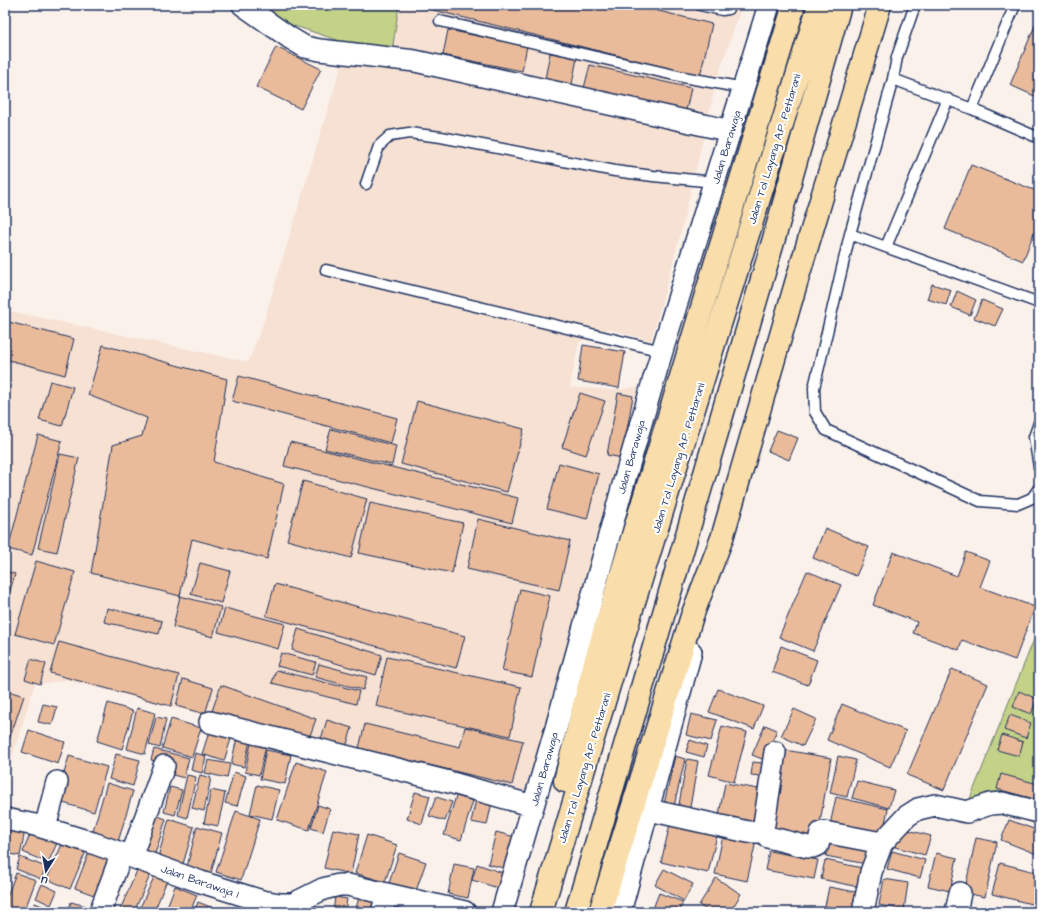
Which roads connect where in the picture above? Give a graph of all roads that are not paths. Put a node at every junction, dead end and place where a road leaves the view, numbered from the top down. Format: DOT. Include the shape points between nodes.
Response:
graph roads {
  1 [pos="243,5"];
  2 [pos="700,5"];
  3 [pos="731,5"];
  4 [pos="769,5"];
  5 [pos="794,5"];
  6 [pos="819,5"];
  7 [pos="840,5"];
  8 [pos="880,5"];
  9 [pos="915,5"];
  10 [pos="1015,5"];
  11 [pos="440,21"];
  12 [pos="893,79"];
  13 [pos="744,88"];
  14 [pos="948,99"];
  15 [pos="972,109"];
  16 [pos="731,131"];
  17 [pos="1039,138"];
  18 [pos="715,182"];
  19 [pos="366,184"];
  20 [pos="850,234"];
  21 [pos="886,247"];
  22 [pos="326,270"];
  23 [pos="1039,303"];
  24 [pos="662,351"];
  25 [pos="1039,423"];
  26 [pos="1039,467"];
  27 [pos="1039,488"];
  28 [pos="722,538"];
  29 [pos="210,722"];
  30 [pos="775,752"];
  31 [pos="164,766"];
  32 [pos="58,782"];
  33 [pos="533,806"];
  34 [pos="649,810"];
  35 [pos="1039,812"];
  36 [pos="5,820"];
  37 [pos="45,828"];
  38 [pos="762,828"];
  39 [pos="882,843"];
  40 [pos="127,855"];
  41 [pos="384,903"];
  42 [pos="261,907"];
  43 [pos="100,912"];
  44 [pos="465,912"];
  45 [pos="502,912"];
  46 [pos="533,912"];
  47 [pos="540,912"];
  48 [pos="576,912"];
  49 [pos="600,912"];
  50 [pos="620,912"];
  51 [pos="863,912"];
  1 -- 16 [label="street" via="305,47 415,61"];
  2 -- 3 [label="lane" via="725,10"];
  4 -- 13 [label="street, Jalan Barawaja"];
  5 -- 46 [label="highway" via="594,666"];
  6 -- 47 [label="highway, Jalan Tol Layang A.P. Pettarani"];
  7 -- 48 [label="highway, Jalan Tol Layang A.P. Pettarani"];
  8 -- 28 [label="highway"];
  9 -- 12 [label="lane" via="897,57"];
  10 -- 15 [label="lane"];
  11 -- 13 [label="lane" via="683,77"];
  12 -- 14 [label="lane"];
  12 -- 20 [label="lane"];
  13 -- 16 [label="street, Jalan Barawaja"];
  14 -- 15 [label="lane"];
  14 -- 21 [label="lane"];
  15 -- 17 [label="lane"];
  16 -- 18 [label="street, Jalan Barawaja"];
  18 -- 19 [label="lane" via="614,171 409,133 390,136 379,146"];
  18 -- 24 [label="street, Jalan Barawaja"];
  20 -- 21 [label="lane"];
  20 -- 27 [label="lane" via="814,388 815,412 826,430 980,501 1018,504 1032,498"];
  21 -- 23 [label="lane"];
  22 -- 24 [label="lane"];
  24 -- 33 [label="street, Jalan Barawaja"];
  25 -- 26 [label="lane" via="1034,437"];
  28 -- 34 [label="street"];
  28 -- 49 [label="highway" via="692,616"];
  29 -- 33 [label="street" via="449,782"];
  30 -- 38 [label="street"];
  31 -- 40 [label="street"];
  32 -- 37 [label="street"];
  33 -- 45 [label="street, Jalan Barawaja"];
  34 -- 38 [label="street" via="754,833"];
  34 -- 50 [label="street"];
  35 -- 39 [label="street" via="1002,803 990,804 968,812 929,806 907,816"];
  36 -- 37 [label="street, Jalan Barawaja 1"];
  37 -- 40 [label="street, Jalan Barawaja 1"];
  38 -- 39 [label="street" via="768,837 808,847 818,845 821,833 824,832"];
  39 -- 51 [label="street" via="871,872"];
  40 -- 42 [label="street, Jalan Barawaja 1"];
  40 -- 43 [label="street"];
  41 -- 42 [label="street, Jalan Barawaja 1" via="348,885 338,885 323,889 293,904"];
  41 -- 44 [label="street, Jalan Barawaja 1"];
}
